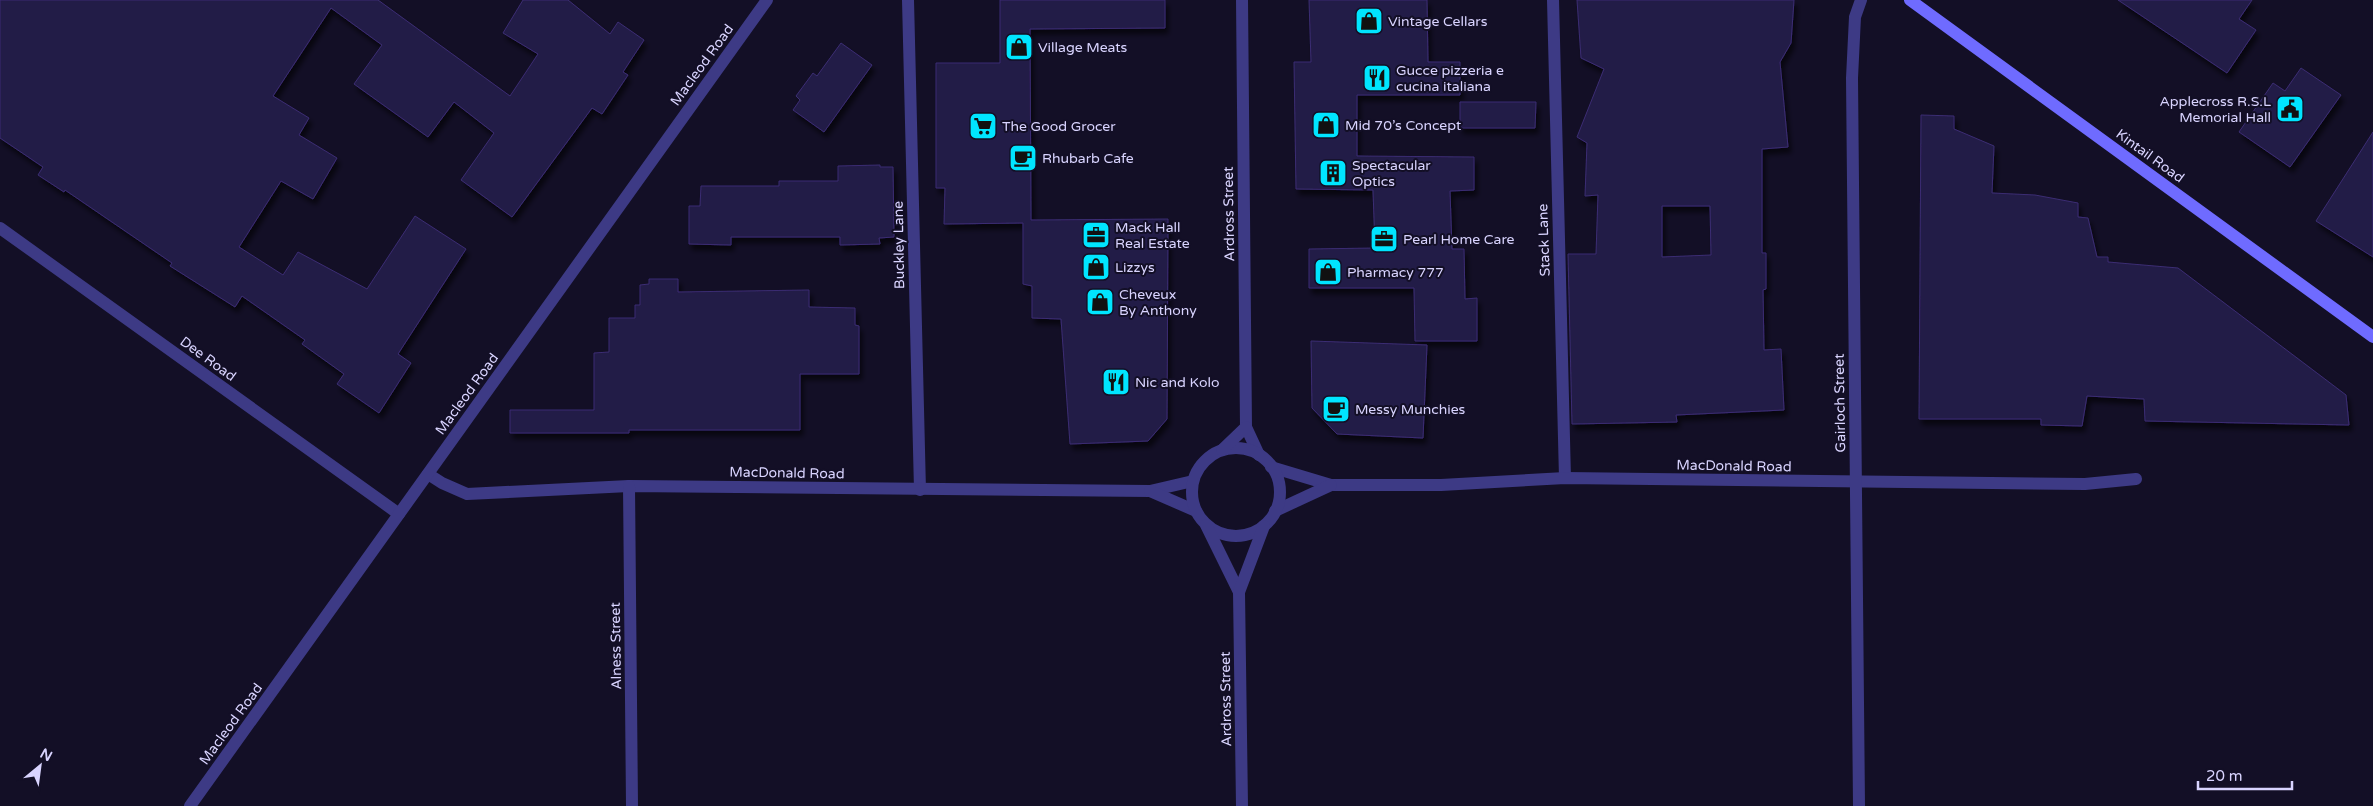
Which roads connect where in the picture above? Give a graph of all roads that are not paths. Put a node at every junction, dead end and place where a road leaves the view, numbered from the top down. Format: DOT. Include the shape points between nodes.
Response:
graph roads {
  1 [pos="767,0"];
  2 [pos="908,0"];
  3 [pos="1242,0"];
  4 [pos="1553,0"];
  5 [pos="1861,0"];
  6 [pos="1910,0"];
  7 [pos="0,228"];
  8 [pos="2373,337"];
  9 [pos="1246,427"];
  10 [pos="1222,450"];
  11 [pos="1259,455"];
  12 [pos="1271,467"];
  13 [pos="428,474"];
  14 [pos="1565,478"];
  15 [pos="2136,479"];
  16 [pos="1193,481"];
  17 [pos="1856,482"];
  18 [pos="629,486"];
  19 [pos="1332,486"];
  20 [pos="920,490"];
  21 [pos="1150,491"];
  22 [pos="1196,511"];
  23 [pos="1275,511"];
  24 [pos="399,514"];
  25 [pos="1204,522"];
  26 [pos="1264,526"];
  27 [pos="1240,592"];
  28 [pos="190,806"];
  29 [pos="632,806"];
  30 [pos="1242,806"];
  31 [pos="1859,806"];
  1 -- 13 [label="street, Macleod Road"];
  2 -- 20 [label="street, Buckley Lane"];
  3 -- 9 [label="street, Ardross Street"];
  4 -- 14 [label="street, Stack Lane"];
  5 -- 17 [label="street, Gairloch Street" via="1855,17 1852,78"];
  6 -- 8 [label="main road, Kintail Road"];
  7 -- 24 [label="street, Dee Road"];
  9 -- 10 [label="street"];
  9 -- 11 [label="street, Ardross Street"];
  10 -- 11 [label="street" via="1247,450"];
  10 -- 16 [label="street" via="1209,457"];
  11 -- 12 [label="street"];
  12 -- 19 [label="street, MacDonald Road"];
  12 -- 23 [label="street" via="1279,488"];
  13 -- 18 [label="street, MacDonald Road" via="467,494"];
  13 -- 24 [label="street, Macleod Road"];
  14 -- 17 [label="street, MacDonald Road"];
  14 -- 19 [label="street, MacDonald Road" via="1441,485"];
  15 -- 17 [label="street, MacDonald Road" via="2085,484"];
  16 -- 21 [label="street, MacDonald Road"];
  16 -- 22 [label="street"];
  17 -- 31 [label="street, Gairloch Street"];
  18 -- 20 [label="street, MacDonald Road"];
  18 -- 29 [label="street, Alness Street"];
  19 -- 23 [label="street, MacDonald Road"];
  20 -- 21 [label="street, MacDonald Road"];
  21 -- 22 [label="street, MacDonald Road"];
  22 -- 25 [label="street"];
  23 -- 26 [label="street"];
  24 -- 28 [label="street, Macleod Road"];
  25 -- 26 [label="street" via="1212,529 1233,536"];
  25 -- 27 [label="street, Ardross Street"];
  26 -- 27 [label="street, Ardross Street"];
  27 -- 30 [label="street, Ardross Street"];
}
